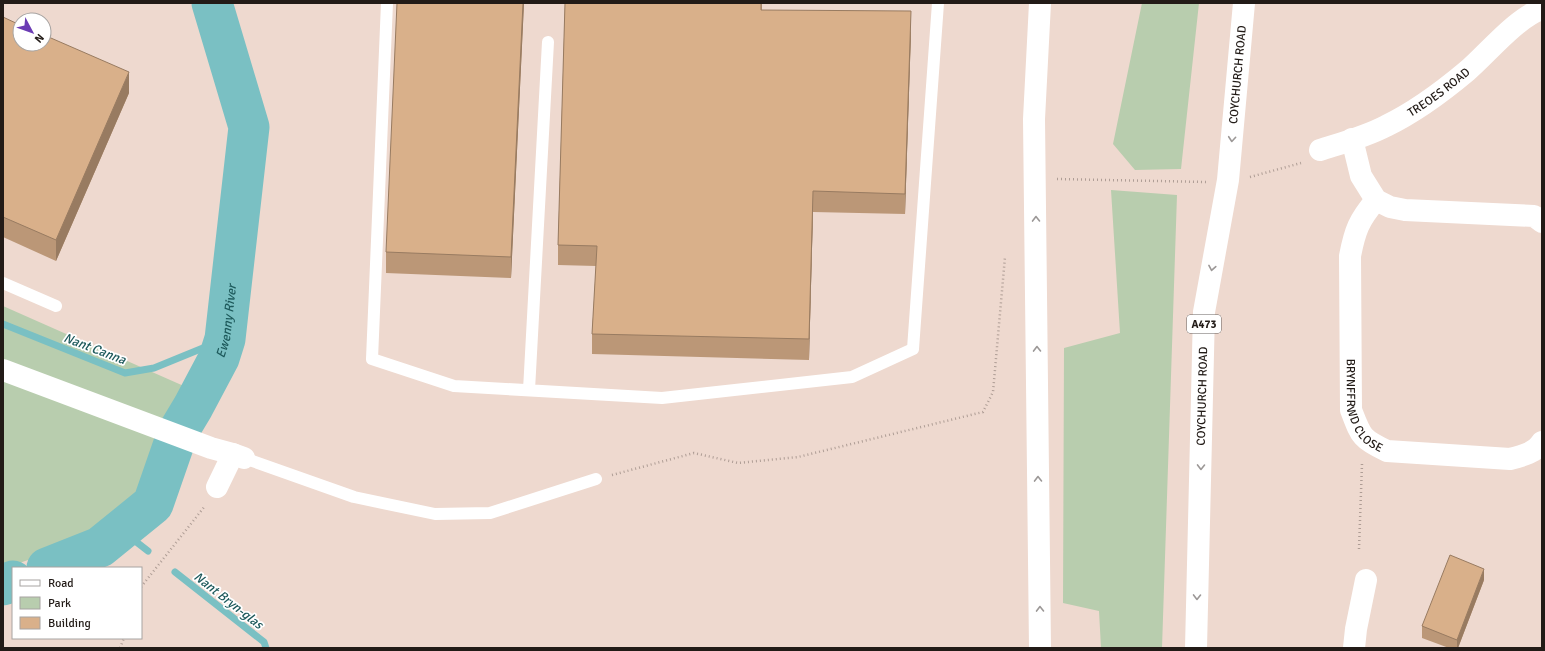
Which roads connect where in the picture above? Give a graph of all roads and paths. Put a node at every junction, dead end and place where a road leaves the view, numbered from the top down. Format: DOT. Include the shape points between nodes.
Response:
graph roads {
  1 [pos="387,3"];
  2 [pos="938,3"];
  3 [pos="1040,3"];
  4 [pos="1244,3"];
  5 [pos="1542,9"];
  6 [pos="548,42"];
  7 [pos="1352,139"];
  8 [pos="1320,150"];
  9 [pos="1302,162"];
  10 [pos="1052,178"];
  11 [pos="1249,178"];
  12 [pos="1210,182"];
  13 [pos="1376,200"];
  14 [pos="1542,222"];
  15 [pos="1005,257"];
  16 [pos="3,283"];
  17 [pos="56,306"];
  18 [pos="3,370"];
  19 [pos="529,390"];
  20 [pos="1542,442"];
  21 [pos="238,456"];
  22 [pos="1363,459"];
  23 [pos="596,479"];
  24 [pos="217,487"];
  25 [pos="1359,549"];
  26 [pos="1366,580"];
  27 [pos="142,586"];
  28 [pos="1040,648"];
  29 [pos="1196,648"];
  30 [pos="1354,648"];
  1 -- 19 [label="lane" via="372,359 454,386"];
  2 -- 19 [label="lane" via="913,349 852,377 662,398"];
  28 -- 3 [label="street, one-way" via="1034,119"];
  4 -- 29 [label="street, COYCHURCH ROAD / A473, one-way" via="1228,180 1204,312"];
  5 -- 7 [label="street, TREOES ROAD" via="1533,12 1467,71 1422,106 1385,127"];
  6 -- 19 [label="lane"];
  7 -- 8 [label="street, TREOES ROAD"];
  7 -- 13 [label="street" via="1361,176"];
  9 -- 11 [label="path"];
  10 -- 12 [label="path"];
  13 -- 14 [label="street" via="1390,207 1405,210 1534,216"];
  13 -- 20 [label="street, BRYNFFRWD CLOSE" via="1361,218 1350,256 1351,410 1364,438 1387,451 1510,459 1527,455"];
  15 -- 23 [label="path" via="993,392 983,412 798,457 738,463 694,453"];
  16 -- 17 [label="lane"];
  18 -- 21 [label="street"];
  21 -- 23 [label="lane" via="354,497 435,514 490,513"];
  21 -- 24 [label="street"];
  22 -- 25 [label="path"];
  24 -- 27 [label="path"];
  26 -- 30 [label="street"];
}
